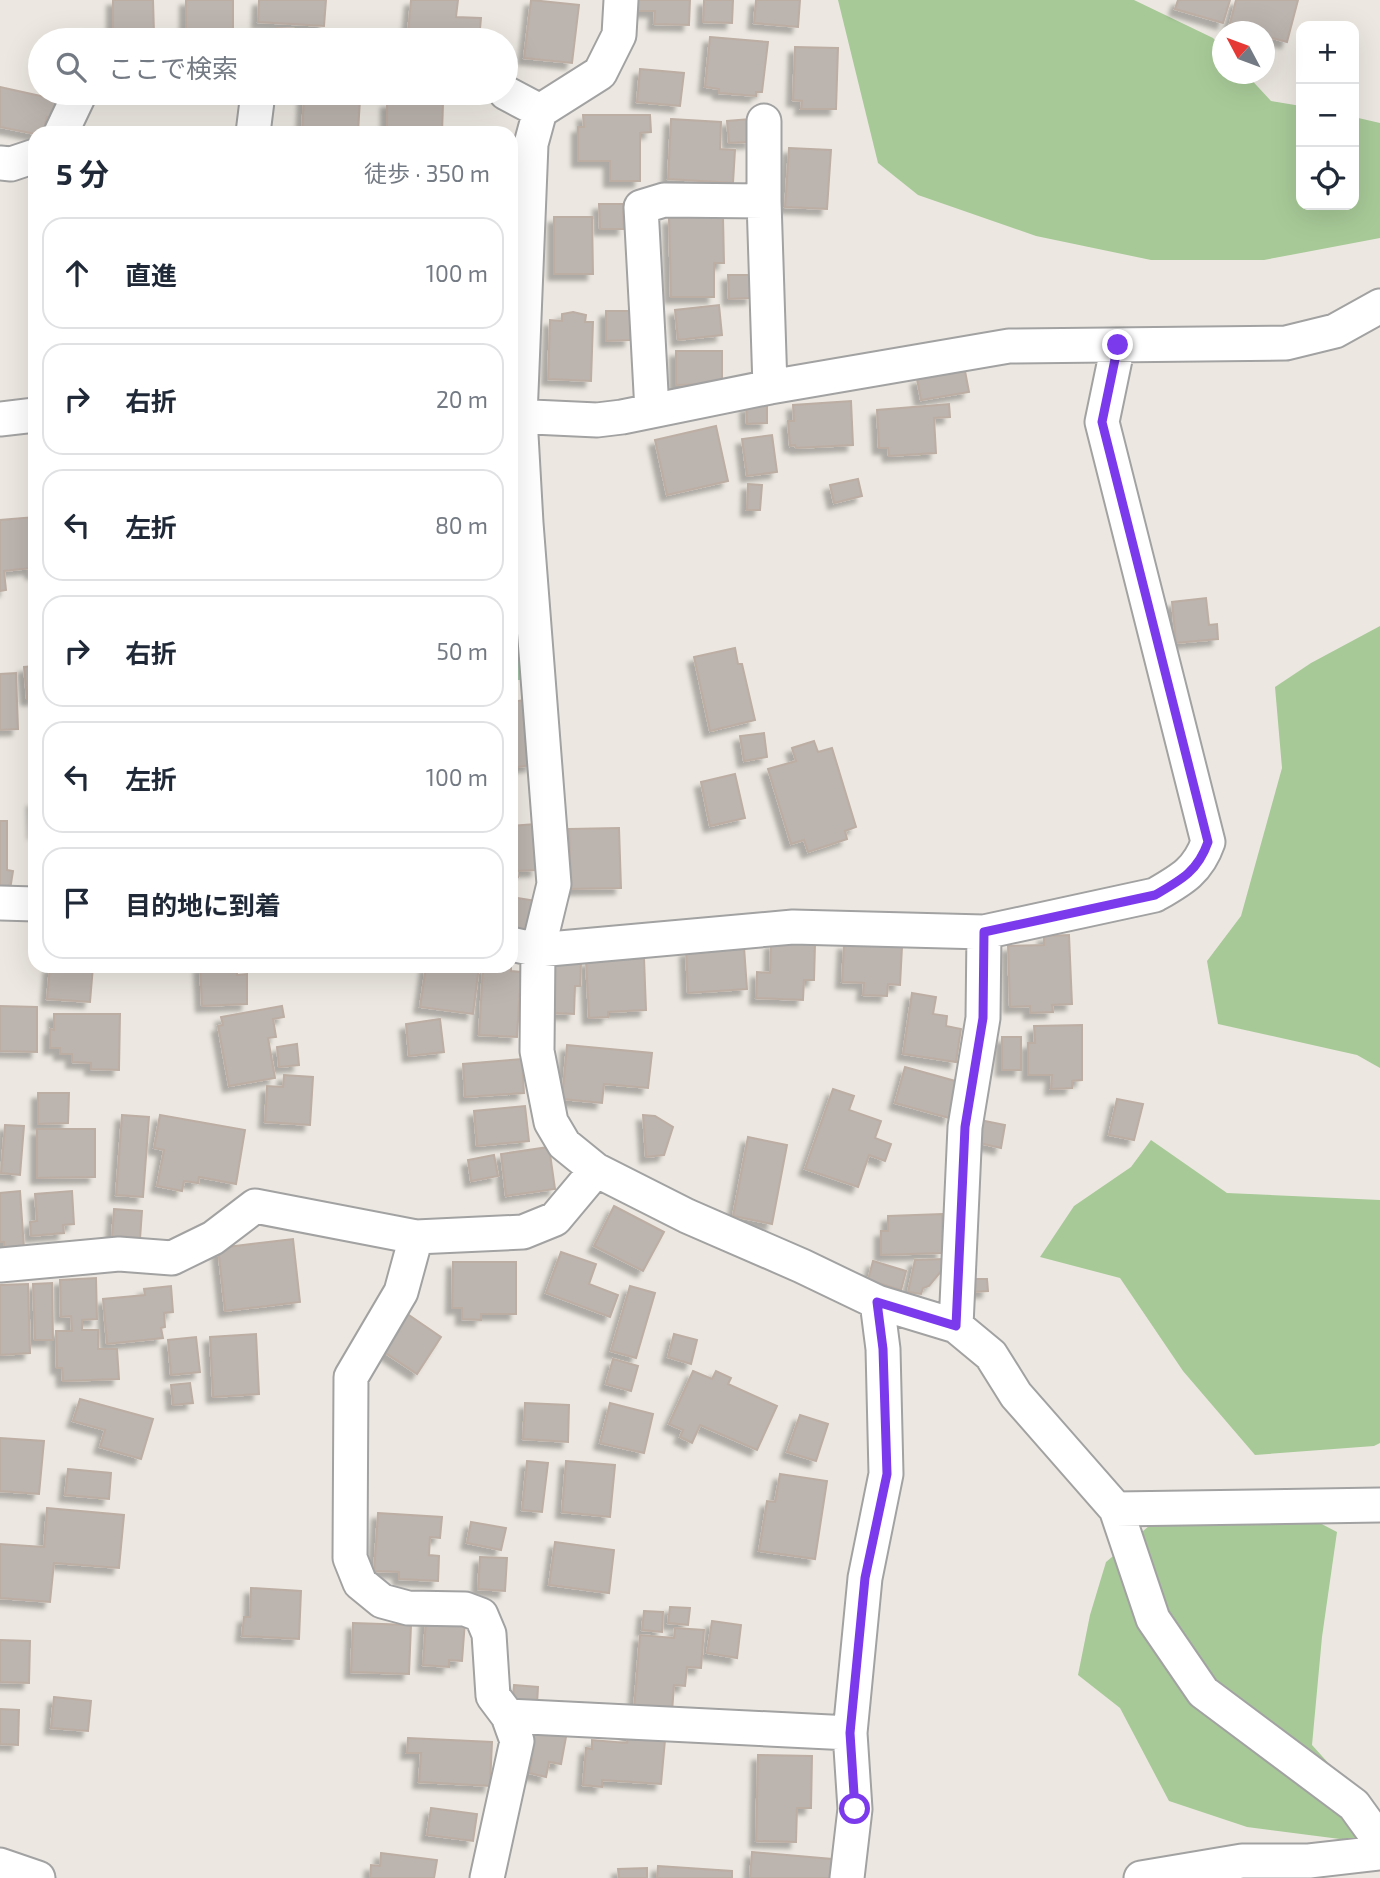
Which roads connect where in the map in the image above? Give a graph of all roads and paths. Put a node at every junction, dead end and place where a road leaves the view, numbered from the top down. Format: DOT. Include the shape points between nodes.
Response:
graph roads {
  1 [pos="621,0"];
  2 [pos="518,99"];
  3 [pos="74,105"];
  4 [pos="256,105"];
  5 [pos="540,111"];
  6 [pos="764,121"];
  7 [pos="64,126"];
  8 [pos="254,126"];
  9 [pos="28,158"];
  10 [pos="0,163"];
  11 [pos="764,201"];
  12 [pos="1380,306"];
  13 [pos="1118,345"];
  14 [pos="518,380"];
  15 [pos="770,387"];
  16 [pos="652,411"];
  17 [pos="28,416"];
  18 [pos="518,416"];
  19 [pos="0,419"];
  20 [pos="518,437"];
  21 [pos="0,903"];
  22 [pos="28,904"];
  23 [pos="984,932"];
  24 [pos="524,947"];
  25 [pos="596,1170"];
  26 [pos="416,1237"];
  27 [pos="0,1265"];
  28 [pos="877,1302"];
  29 [pos="956,1326"];
  30 [pos="1380,1505"];
  31 [pos="1116,1509"];
  32 [pos="508,1716"];
  33 [pos="850,1733"];
  34 [pos="1380,1841"];
  35 [pos="1380,1853"];
  36 [pos="0,1865"];
  37 [pos="37,1878"];
  38 [pos="486,1878"];
  39 [pos="847,1878"];
  40 [pos="1141,1878"];
  1 -- 5 [label="street" via="619,36 600,74"];
  2 -- 5 [label="street"];
  3 -- 7 [label="street"];
  4 -- 8 [label="street"];
  5 -- 14 [label="street" via="531,144"];
  6 -- 11 [label="street"];
  9 -- 10 [label="street"];
  11 -- 15 [label="street"];
  11 -- 16 [label="street" via="664,200 642,208"];
  12 -- 13 [label="street" via="1335,331 1286,343"];
  13 -- 15 [label="street" via="1009,346"];
  13 -- 23 [label="street" via="1102,422 1208,842 1201,861 1155,895"];
  15 -- 16 [label="street"];
  16 -- 18 [label="street" via="597,420"];
  17 -- 19 [label="street"];
  20 -- 24 [label="street" via="554,884"];
  21 -- 22 [label="street"];
  23 -- 24 [label="street" via="793,927"];
  23 -- 29 [label="street" via="983,1018 965,1127"];
  24 -- 25 [label="street" via="551,1122 564,1144"];
  25 -- 26 [label="street" via="555,1219 523,1232"];
  25 -- 28 [label="street"];
  26 -- 27 [label="street" via="255,1206 214,1238 172,1258 119,1254"];
  26 -- 32 [label="street" via="401,1292 351,1377 351,1558 360,1583 382,1601 408,1608 465,1609 481,1615 489,1633 493,1696"];
  28 -- 29 [label="street"];
  28 -- 33 [label="street" via="887,1474 865,1578"];
  29 -- 31 [label="street" via="991,1355 1016,1395"];
  30 -- 31 [label="street"];
  31 -- 34 [label="street" via="1153,1619 1203,1692 1354,1805"];
  32 -- 33 [label="street"];
  32 -- 38 [label="street" via="517,1741"];
  33 -- 39 [label="street" via="855,1809"];
  35 -- 40 [label="street" via="1309,1861 1242,1861"];
  36 -- 37 [label="street"];
}
